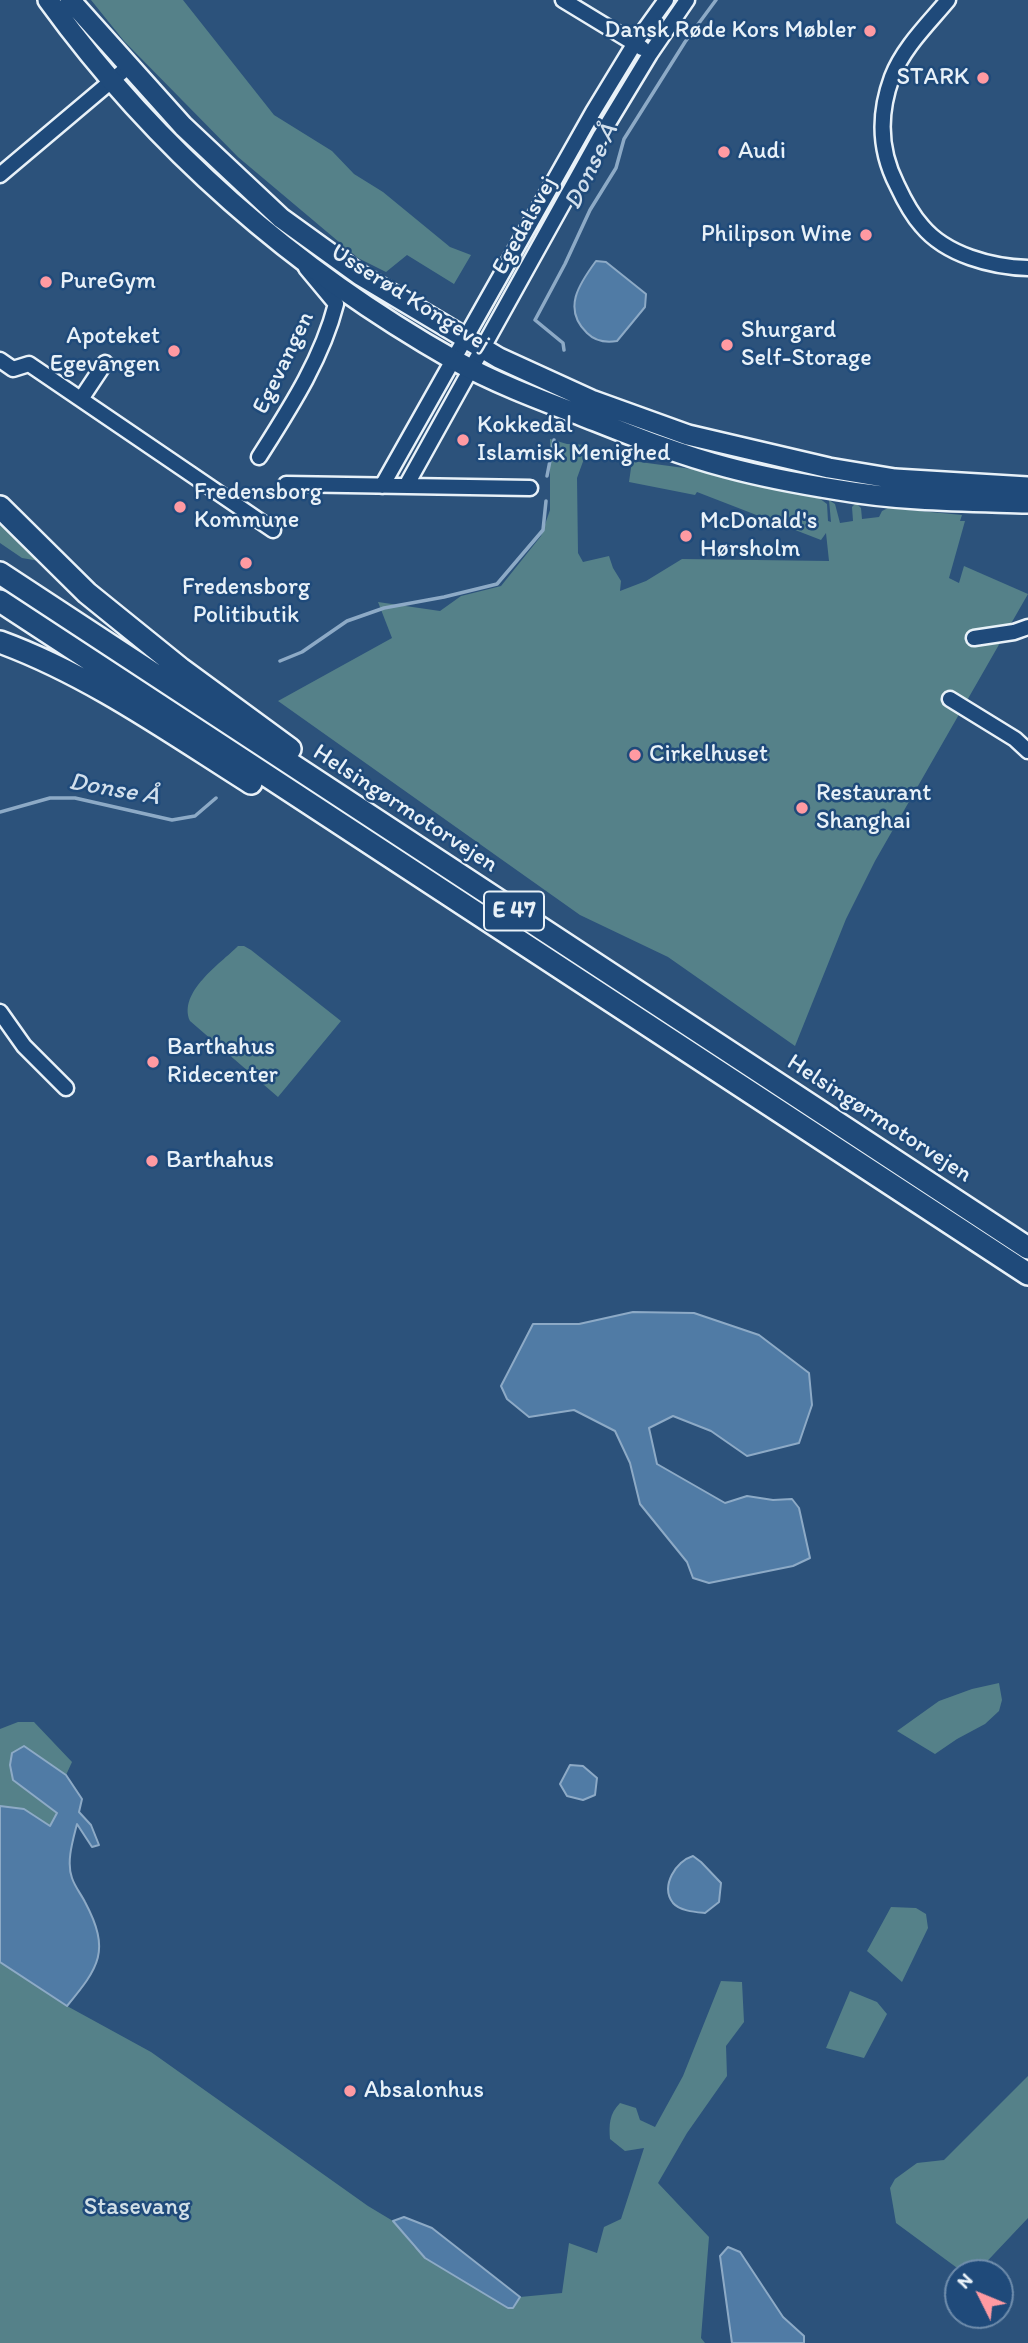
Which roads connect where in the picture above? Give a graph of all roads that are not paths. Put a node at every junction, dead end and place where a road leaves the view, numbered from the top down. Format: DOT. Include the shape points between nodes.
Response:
graph roads {
  1 [pos="48,0"];
  2 [pos="70,0"];
  3 [pos="563,0"];
  4 [pos="666,0"];
  5 [pos="687,0"];
  6 [pos="948,0"];
  7 [pos="635,43"];
  8 [pos="650,54"];
  9 [pos="128,67"];
  10 [pos="111,82"];
  11 [pos="0,175"];
  12 [pos="298,257"];
  13 [pos="1028,268"];
  14 [pos="464,338"];
  15 [pos="483,348"];
  16 [pos="453,359"];
  17 [pos="0,360"];
  18 [pos="105,363"];
  19 [pos="471,369"];
  20 [pos="81,399"];
  21 [pos="260,457"];
  22 [pos="286,484"];
  23 [pos="382,486"];
  24 [pos="406,486"];
  25 [pos="1028,487"];
  26 [pos="530,488"];
  27 [pos="1028,503"];
  28 [pos="0,507"];
  29 [pos="273,530"];
  30 [pos="0,573"];
  31 [pos="0,601"];
  32 [pos="1028,627"];
  33 [pos="974,638"];
  34 [pos="0,642"];
  35 [pos="950,699"];
  36 [pos="1028,751"];
  37 [pos="386,828"];
  38 [pos="438,887"];
  39 [pos="0,1012"];
  40 [pos="66,1088"];
  41 [pos="1028,1248"];
  42 [pos="1028,1275"];
  1 -- 10 [label="main road, Usserød Kongevej"];
  2 -- 9 [label="main road, Usserød Kongevej"];
  3 -- 7 [label="street"];
  4 -- 7 [label="street, Egedalsvej"];
  5 -- 8 [label="street, Egedalsvej"];
  6 -- 13 [label="street" via="910,45 893,75 882,116 886,161 923,228 950,248 979,260"];
  7 -- 8 [label="street"];
  7 -- 14 [label="street, Egedalsvej"];
  8 -- 15 [label="street, Egedalsvej"];
  9 -- 10 [label="street"];
  9 -- 14 [label="main road, Usserød Kongevej" via="183,127 281,218 360,275"];
  10 -- 11 [label="street"];
  10 -- 12 [label="main road, Usserød Kongevej" via="195,169"];
  12 -- 16 [label="main road, Usserød Kongevej"];
  12 -- 21 [label="street, Egevangen" via="336,304 313,366"];
  14 -- 15 [label="main road, Usserød Kongevej"];
  14 -- 16 [label="street, Egedalsvej"];
  15 -- 19 [label="street, Egedalsvej"];
  15 -- 25 [label="main road, Usserød Kongevej" via="591,400 688,435 895,479"];
  16 -- 19 [label="main road, Usserød Kongevej"];
  16 -- 23 [label="street"];
  17 -- 20 [label="street" via="13,369 29,364"];
  18 -- 20 [label="street"];
  19 -- 24 [label="street"];
  19 -- 27 [label="main road, Usserød Kongevej" via="642,439 725,467 901,499"];
  20 -- 29 [label="street"];
  22 -- 23 [label="street"];
  23 -- 24 [label="street"];
  24 -- 26 [label="street"];
  28 -- 37 [label="highway" via="87,593"];
  30 -- 37 [label="highway, Helsingørmotorvejen / E 47"];
  31 -- 38 [label="highway, Helsingørmotorvejen / E 47"];
  32 -- 33 [label="street"];
  34 -- 38 [label="highway" via="40,657 117,699 362,853"];
  35 -- 36 [label="street"];
  37 -- 41 [label="highway, Helsingørmotorvejen / E 47"];
  38 -- 42 [label="highway, Helsingørmotorvejen / E 47"];
  39 -- 40 [label="street" via="24,1046"];
}
